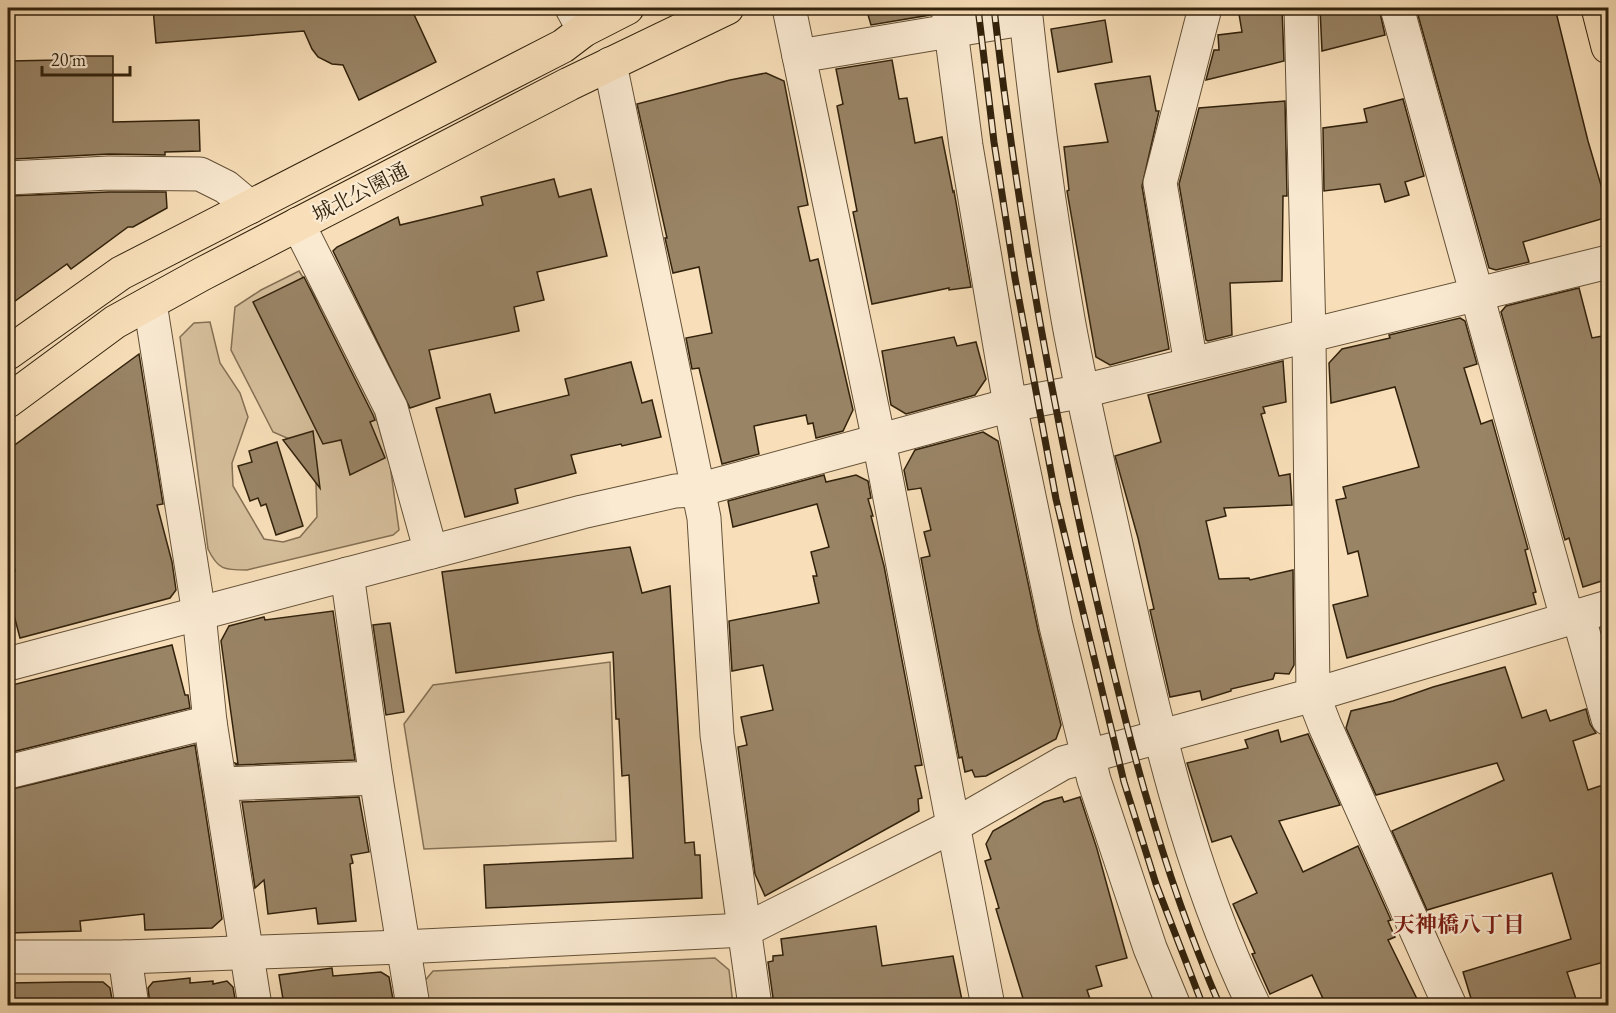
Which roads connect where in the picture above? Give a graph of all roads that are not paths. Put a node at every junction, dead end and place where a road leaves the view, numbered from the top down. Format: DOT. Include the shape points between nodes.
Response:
graph roads {
  1 [pos="627,8"];
  2 [pos="727,8"];
  3 [pos="789,8"];
  4 [pos="1024,8"];
  5 [pos="1205,8"];
  6 [pos="1301,8"];
  7 [pos="1397,8"];
  8 [pos="1598,8"];
  9 [pos="578,19"];
  10 [pos="949,19"];
  11 [pos="1608,47"];
  12 [pos="799,56"];
  13 [pos="610,64"];
  14 [pos="8,178"];
  15 [pos="250,207"];
  16 [pos="298,224"];
  17 [pos="1608,262"];
  18 [pos="1477,293"];
  19 [pos="150,303"];
  20 [pos="1309,337"];
  21 [pos="8,353"];
  22 [pos="1191,364"];
  23 [pos="1083,391"];
  24 [pos="8,401"];
  25 [pos="1010,405"];
  26 [pos="879,441"];
  27 [pos="698,490"];
  28 [pos="431,552"];
  29 [pos="347,574"];
  30 [pos="1584,613"];
  31 [pos="199,614"];
  32 [pos="8,664"];
  33 [pos="1313,695"];
  34 [pos="1608,719"];
  35 [pos="210,722"];
  36 [pos="1150,740"];
  37 [pos="1095,754"];
  38 [pos="8,772"];
  39 [pos="376,778"];
  40 [pos="220,784"];
  41 [pos="953,826"];
  42 [pos="745,930"];
  43 [pos="402,947"];
  44 [pos="246,952"];
  45 [pos="8,957"];
  46 [pos="125,957"];
  47 [pos="132,1005"];
  48 [pos="255,1005"];
  49 [pos="413,1005"];
  50 [pos="755,1005"];
  51 [pos="988,1005"];
  52 [pos="1174,1005"];
  53 [pos="1254,1005"];
  54 [pos="1450,1005"];
  1 -- 9 [label="main road, 城北公園通"];
  2 -- 13 [label="main road, 城北公園通"];
  3 -- 12 [label="street"];
  4 -- 10 [label="street" via="1010,21"];
  4 -- 23 [label="street" via="1039,134"];
  5 -- 22 [label="street" via="1160,183"];
  6 -- 20 [label="street"];
  7 -- 18 [label="street"];
  8 -- 11 [label="main road"];
  9 -- 15 [label="main road, 城北公園通" via="563,46"];
  10 -- 12 [label="street"];
  10 -- 25 [label="street" via="966,146"];
  12 -- 26 [label="street"];
  13 -- 16 [label="main road, 城北公園通"];
  13 -- 27 [label="street"];
  14 -- 15 [label="street" via="200,174 226,187"];
  15 -- 21 [label="main road, 城北公園通" via="122,273"];
  16 -- 19 [label="main road, 城北公園通"];
  16 -- 28 [label="street" via="391,408"];
  17 -- 18 [label="street"];
  18 -- 20 [label="street"];
  18 -- 30 [label="street"];
  19 -- 24 [label="main road, 城北公園通" via="115,322"];
  19 -- 31 [label="street"];
  20 -- 22 [label="street"];
  20 -- 33 [label="street"];
  22 -- 23 [label="street"];
  23 -- 25 [label="street"];
  23 -- 36 [label="street"];
  25 -- 26 [label="street"];
  25 -- 37 [label="street" via="1056,626"];
  26 -- 27 [label="street"];
  26 -- 41 [label="street"];
  27 -- 28 [label="street" via="675,491 582,512"];
  27 -- 42 [label="street" via="704,518 717,735"];
  28 -- 29 [label="street"];
  29 -- 31 [label="street"];
  29 -- 39 [label="street"];
  30 -- 33 [label="street"];
  30 -- 34 [label="street"];
  31 -- 32 [label="street"];
  31 -- 35 [label="street"];
  33 -- 36 [label="street"];
  33 -- 54 [label="street"];
  35 -- 38 [label="street"];
  35 -- 40 [label="street"];
  36 -- 37 [label="street"];
  36 -- 53 [label="street" via="1172,785 1215,913"];
  37 -- 41 [label="street" via="1063,763"];
  37 -- 52 [label="street" via="1119,857"];
  39 -- 40 [label="street"];
  39 -- 43 [label="street"];
  40 -- 44 [label="street"];
  41 -- 42 [label="street"];
  41 -- 51 [label="street"];
  42 -- 43 [label="street"];
  42 -- 50 [label="street"];
  43 -- 44 [label="street"];
  43 -- 49 [label="street"];
  44 -- 46 [label="street"];
  44 -- 48 [label="street"];
  45 -- 46 [label="street"];
  46 -- 47 [label="street"];
}
